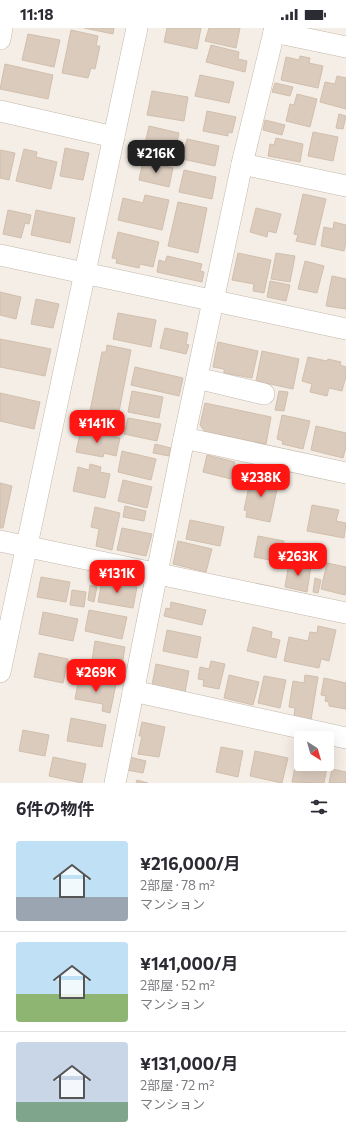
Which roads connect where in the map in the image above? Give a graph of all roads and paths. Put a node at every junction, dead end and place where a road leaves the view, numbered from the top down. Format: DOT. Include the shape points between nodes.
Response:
graph roads {
  1 [pos="2,28"];
  2 [pos="137,28"];
  3 [pos="275,30"];
  4 [pos="0,39"];
  5 [pos="346,47"];
  6 [pos="0,111"];
  7 [pos="114,137"];
  8 [pos="242,164"];
  9 [pos="346,186"];
  10 [pos="0,255"];
  11 [pos="85,273"];
  12 [pos="214,300"];
  13 [pos="346,329"];
  14 [pos="197,378"];
  15 [pos="264,394"];
  16 [pos="184,438"];
  17 [pos="346,473"];
  18 [pos="0,541"];
  19 [pos="26,546"];
  20 [pos="158,573"];
  21 [pos="346,613"];
  22 [pos="0,672"];
  23 [pos="133,691"];
  24 [pos="346,738"];
  25 [pos="115,783"];
  1 -- 4 [label="street"];
  2 -- 7 [label="street"];
  3 -- 5 [label="street"];
  3 -- 8 [label="street"];
  6 -- 7 [label="street"];
  7 -- 11 [label="street"];
  8 -- 9 [label="street"];
  8 -- 12 [label="street"];
  10 -- 11 [label="street"];
  11 -- 12 [label="street"];
  11 -- 19 [label="street"];
  12 -- 13 [label="street"];
  12 -- 14 [label="street"];
  14 -- 15 [label="street"];
  14 -- 16 [label="street"];
  16 -- 17 [label="street"];
  16 -- 20 [label="street"];
  18 -- 19 [label="street"];
  19 -- 20 [label="street"];
  19 -- 22 [label="street"];
  20 -- 21 [label="street"];
  20 -- 23 [label="street"];
  23 -- 24 [label="street"];
  23 -- 25 [label="street"];
}
